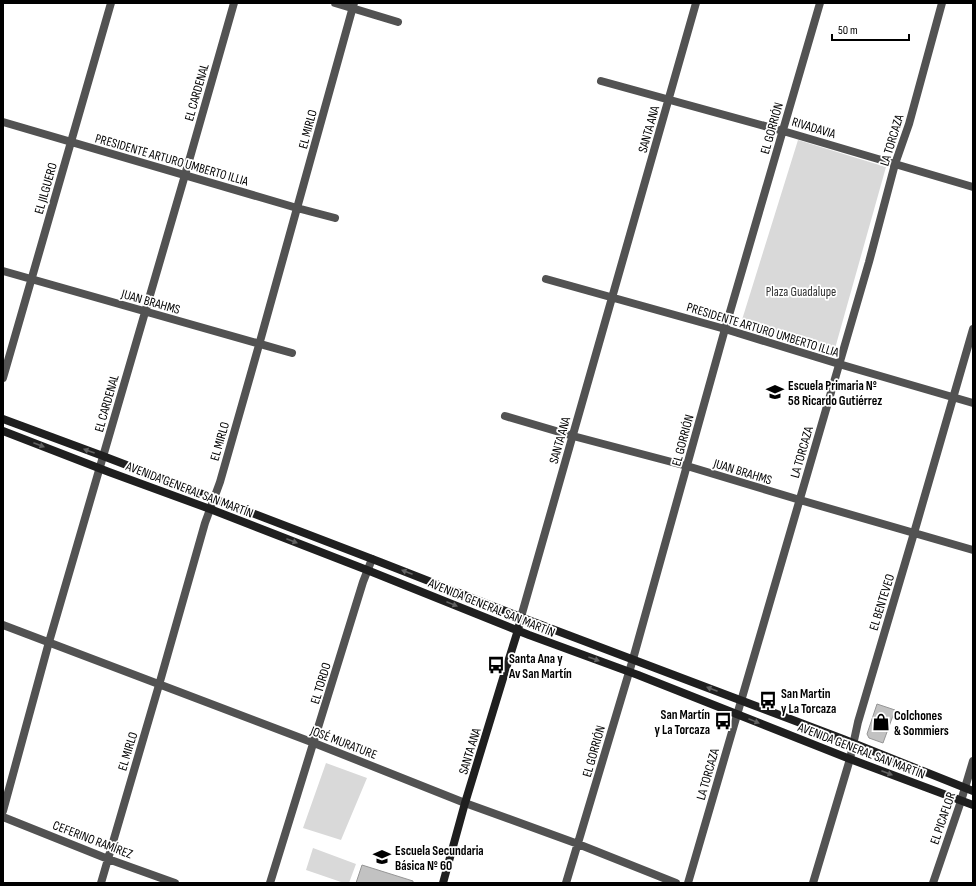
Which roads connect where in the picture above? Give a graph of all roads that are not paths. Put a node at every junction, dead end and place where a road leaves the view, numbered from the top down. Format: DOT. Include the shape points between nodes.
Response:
graph roads {
  1 [pos="111,3"];
  2 [pos="234,3"];
  3 [pos="335,3"];
  4 [pos="696,3"];
  5 [pos="820,3"];
  6 [pos="942,3"];
  7 [pos="353,6"];
  8 [pos="398,22"];
  9 [pos="601,81"];
  10 [pos="669,100"];
  11 [pos="3,122"];
  12 [pos="783,130"];
  13 [pos="70,142"];
  14 [pos="895,164"];
  15 [pos="185,175"];
  16 [pos="973,187"];
  17 [pos="298,208"];
  18 [pos="335,218"];
  19 [pos="3,271"];
  20 [pos="32,279"];
  21 [pos="546,279"];
  22 [pos="612,298"];
  23 [pos="146,311"];
  24 [pos="725,329"];
  25 [pos="973,329"];
  26 [pos="259,345"];
  27 [pos="292,353"];
  28 [pos="839,364"];
  29 [pos="3,378"];
  30 [pos="953,397"];
  31 [pos="973,403"];
  32 [pos="505,416"];
  33 [pos="3,419"];
  34 [pos="3,431"];
  35 [pos="573,436"];
  36 [pos="103,456"];
  37 [pos="687,466"];
  38 [pos="100,468"];
  39 [pos="214,499"];
  40 [pos="800,500"];
  41 [pos="210,508"];
  42 [pos="275,522"];
  43 [pos="272,533"];
  44 [pos="914,533"];
  45 [pos="973,550"];
  46 [pos="372,559"];
  47 [pos="367,570"];
  48 [pos="521,617"];
  49 [pos="3,625"];
  50 [pos="518,630"];
  51 [pos="49,642"];
  52 [pos="633,659"];
  53 [pos="629,672"];
  54 [pos="159,685"];
  55 [pos="742,700"];
  56 [pos="737,714"];
  57 [pos="314,743"];
  58 [pos="853,743"];
  59 [pos="850,759"];
  60 [pos="973,761"];
  61 [pos="969,789"];
  62 [pos="961,801"];
  63 [pos="466,803"];
  64 [pos="973,805"];
  65 [pos="3,811"];
  66 [pos="3,817"];
  67 [pos="578,844"];
  68 [pos="108,859"];
  69 [pos="101,883"];
  70 [pos="175,883"];
  71 [pos="270,883"];
  72 [pos="443,883"];
  73 [pos="566,883"];
  74 [pos="676,883"];
  75 [pos="688,883"];
  76 [pos="813,883"];
  77 [pos="933,883"];
  1 -- 13 [label="street, EL JILGUERO"];
  2 -- 15 [label="street, EL CARDENAL"];
  3 -- 7 [label="street"];
  4 -- 10 [label="street, SANTA ANA"];
  5 -- 12 [label="street, EL GORRIÓN"];
  6 -- 14 [label="street, LA TORCAZA" via="909,124"];
  7 -- 8 [label="street"];
  7 -- 17 [label="street, EL MIRLO"];
  9 -- 10 [label="street, RIVADAVIA"];
  10 -- 12 [label="street, RIVADAVIA"];
  10 -- 22 [label="street, SANTA ANA"];
  11 -- 13 [label="street, PRESIDENTE ARTURO UMBERTO ILLIA"];
  12 -- 14 [label="street, RIVADAVIA"];
  12 -- 24 [label="street, EL GORRIÓN"];
  13 -- 15 [label="street, PRESIDENTE ARTURO UMBERTO ILLIA"];
  13 -- 20 [label="street, EL JILGUERO"];
  14 -- 16 [label="street, RIVADAVIA"];
  14 -- 28 [label="street, LA TORCAZA"];
  15 -- 17 [label="street, PRESIDENTE ARTURO UMBERTO ILLIA"];
  15 -- 23 [label="street, EL CARDENAL"];
  17 -- 18 [label="street, PRESIDENTE ARTURO UMBERTO ILLIA"];
  17 -- 26 [label="street, EL MIRLO"];
  19 -- 20 [label="street, JUAN BRAHMS"];
  20 -- 23 [label="street, JUAN BRAHMS"];
  20 -- 29 [label="street, EL JILGUERO"];
  21 -- 22 [label="street, PRESIDENTE ARTURO UMBERTO ILLIA"];
  22 -- 24 [label="street, PRESIDENTE ARTURO UMBERTO ILLIA"];
  22 -- 35 [label="street, SANTA ANA"];
  23 -- 26 [label="street, JUAN BRAHMS"];
  23 -- 36 [label="street, EL CARDENAL"];
  24 -- 28 [label="street, PRESIDENTE ARTURO UMBERTO ILLIA"];
  24 -- 37 [label="street, EL GORRIÓN"];
  25 -- 30 [label="street, EL BENTEVEO"];
  26 -- 27 [label="street, JUAN BRAHMS"];
  26 -- 39 [label="street, EL MIRLO"];
  28 -- 30 [label="street, PRESIDENTE ARTURO UMBERTO ILLIA"];
  28 -- 40 [label="street, LA TORCAZA"];
  30 -- 31 [label="street, PRESIDENTE ARTURO UMBERTO ILLIA"];
  30 -- 44 [label="street, EL BENTEVEO"];
  32 -- 35 [label="street, JUAN BRAHMS"];
  36 -- 33 [label="main road, AVENIDA GENERAL SAN MARTÍN, one-way"];
  34 -- 38 [label="main road, AVENIDA GENERAL SAN MARTÍN, one-way"];
  35 -- 37 [label="street, JUAN BRAHMS"];
  35 -- 48 [label="street, SANTA ANA"];
  36 -- 38 [label="street, EL CARDENAL"];
  36 -- 39 [label="main road, AVENIDA GENERAL SAN MARTÍN"];
  37 -- 40 [label="street, JUAN BRAHMS"];
  37 -- 52 [label="street, EL GORRIÓN"];
  38 -- 41 [label="main road, AVENIDA GENERAL SAN MARTÍN"];
  38 -- 51 [label="street, EL CARDENAL"];
  39 -- 41 [label="street, EL MIRLO"];
  39 -- 42 [label="main road, AVENIDA GENERAL SAN MARTÍN"];
  40 -- 44 [label="street, JUAN BRAHMS"];
  40 -- 55 [label="street, LA TORCAZA"];
  41 -- 43 [label="main road, AVENIDA GENERAL SAN MARTÍN"];
  41 -- 54 [label="street, EL MIRLO"];
  42 -- 43 [label="main road"];
  42 -- 46 [label="main road, AVENIDA GENERAL SAN MARTÍN"];
  43 -- 47 [label="main road, AVENIDA GENERAL SAN MARTÍN, one-way"];
  44 -- 45 [label="street, JUAN BRAHMS"];
  44 -- 58 [label="street, EL BENTEVEO"];
  46 -- 47 [label="street, EL TORDO"];
  48 -- 46 [label="main road, AVENIDA GENERAL SAN MARTÍN, one-way"];
  47 -- 50 [label="main road, AVENIDA GENERAL SAN MARTÍN, one-way"];
  47 -- 57 [label="street, EL TORDO"];
  48 -- 50 [label="main road, SANTA ANA"];
  48 -- 52 [label="main road, AVENIDA GENERAL SAN MARTÍN"];
  49 -- 51 [label="street, JOSÉ MURATURE"];
  50 -- 53 [label="main road, AVENIDA GENERAL SAN MARTÍN, one-way"];
  50 -- 63 [label="main road, SANTA ANA"];
  51 -- 54 [label="street, JOSÉ MURATURE"];
  51 -- 65 [label="street, EL CARDENAL"];
  52 -- 53 [label="street, EL GORRIÓN"];
  55 -- 52 [label="main road, AVENIDA GENERAL SAN MARTÍN, one-way"];
  53 -- 56 [label="main road, AVENIDA GENERAL SAN MARTÍN"];
  53 -- 67 [label="street, EL GORRIÓN"];
  54 -- 57 [label="street, JOSÉ MURATURE"];
  54 -- 68 [label="street, EL MIRLO"];
  55 -- 56 [label="street, LA TORCAZA"];
  55 -- 58 [label="main road, AVENIDA GENERAL SAN MARTÍN"];
  56 -- 59 [label="main road, AVENIDA GENERAL SAN MARTÍN, one-way"];
  56 -- 75 [label="street, LA TORCAZA"];
  57 -- 63 [label="street, JOSÉ MURATURE"];
  57 -- 71 [label="street, EL TORDO"];
  58 -- 59 [label="street, EL BENTEVEO"];
  58 -- 61 [label="main road, AVENIDA GENERAL SAN MARTÍN"];
  59 -- 62 [label="main road, AVENIDA GENERAL SAN MARTÍN, one-way"];
  59 -- 76 [label="street, EL BENTEVEO"];
  60 -- 61 [label="street, EL PICAFLOR"];
  61 -- 62 [label="street, EL PICAFLOR"];
  62 -- 64 [label="main road, AVENIDA GENERAL SAN MARTÍN"];
  62 -- 77 [label="street, EL PICAFLOR"];
  63 -- 67 [label="street, JOSÉ MURATURE"];
  63 -- 72 [label="main road, SANTA ANA"];
  66 -- 68 [label="street, CEFERINO RAMÍREZ"];
  67 -- 73 [label="street, EL GORRIÓN"];
  67 -- 74 [label="street, JOSÉ MURATURE"];
  68 -- 69 [label="street, EL MIRLO"];
  68 -- 70 [label="street, CEFERINO RAMÍREZ"];
}
